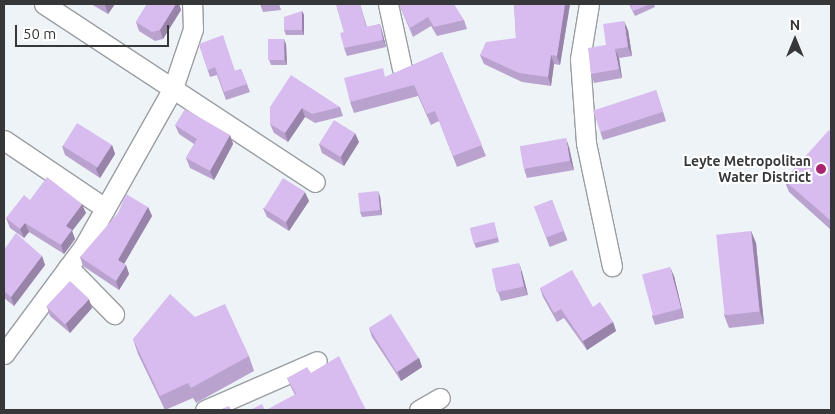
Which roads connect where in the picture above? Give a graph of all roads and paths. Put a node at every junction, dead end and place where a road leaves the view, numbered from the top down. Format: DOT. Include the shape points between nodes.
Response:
graph roads {
  1 [pos="44,4"];
  2 [pos="192,4"];
  3 [pos="388,4"];
  4 [pos="589,4"];
  5 [pos="402,69"];
  6 [pos="173,88"];
  7 [pos="4,140"];
  8 [pos="315,182"];
  9 [pos="105,208"];
  10 [pos="612,266"];
  11 [pos="68,268"];
  12 [pos="114,314"];
  13 [pos="4,354"];
  14 [pos="317,361"];
  15 [pos="440,398"];
  16 [pos="205,410"];
  17 [pos="419,410"];
  1 -- 6 [label="street"];
  2 -- 6 [label="street" via="193,29"];
  3 -- 5 [label="street"];
  4 -- 10 [label="street" via="580,59 586,144"];
  6 -- 8 [label="street"];
  6 -- 9 [label="street"];
  7 -- 9 [label="street"];
  9 -- 11 [label="street"];
  11 -- 12 [label="street"];
  11 -- 13 [label="street"];
  14 -- 16 [label="street"];
  15 -- 17 [label="street"];
}
